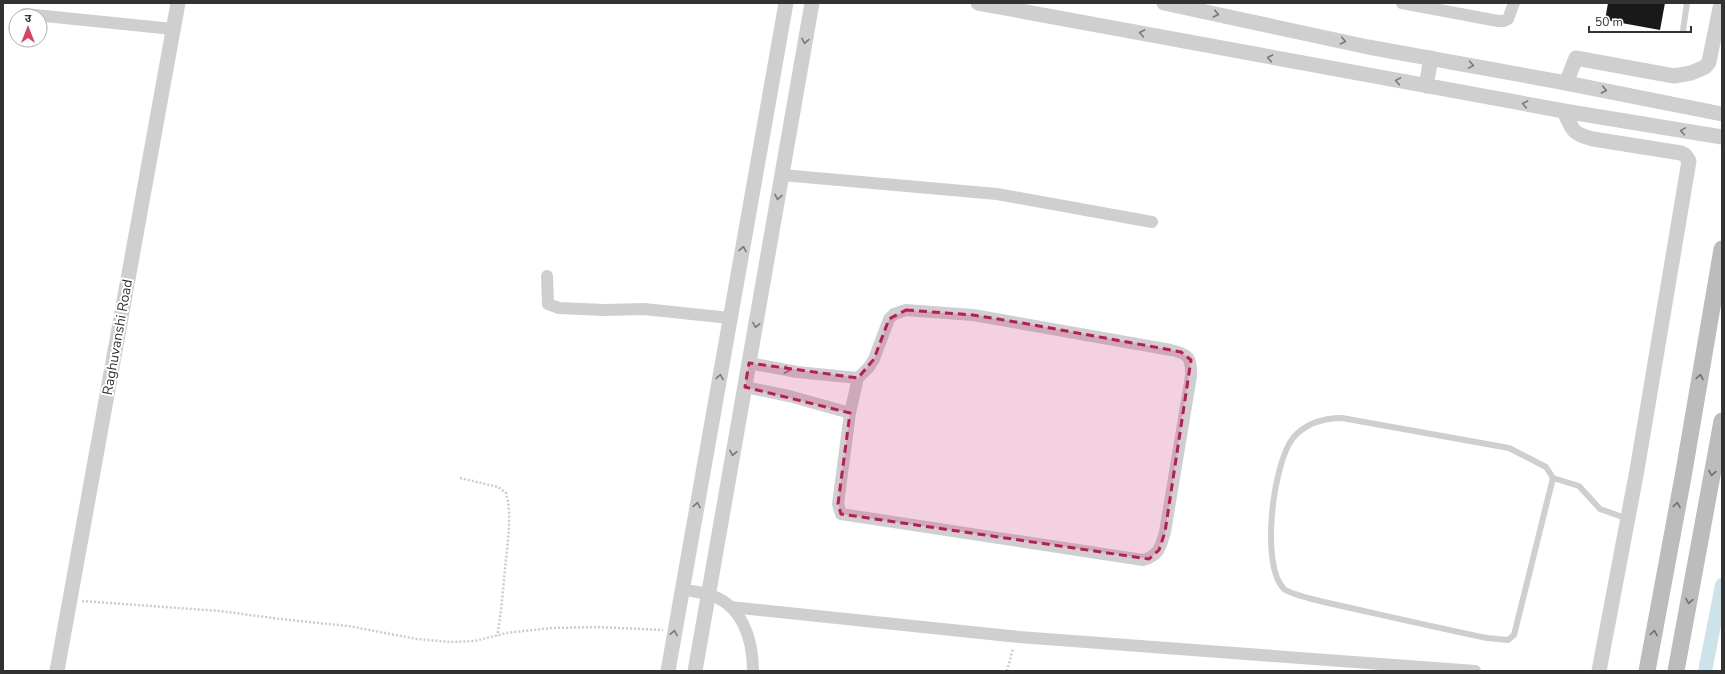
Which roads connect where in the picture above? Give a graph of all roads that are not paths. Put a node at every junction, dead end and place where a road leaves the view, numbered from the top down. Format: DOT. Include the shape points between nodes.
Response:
graph roads {
  1 [pos="178,3"];
  2 [pos="786,3"];
  3 [pos="812,3"];
  4 [pos="978,3"];
  5 [pos="1167,3"];
  6 [pos="1402,3"];
  7 [pos="1514,3"];
  8 [pos="1687,3"];
  9 [pos="1721,3"];
  10 [pos="48,16"];
  11 [pos="173,29"];
  12 [pos="1683,30"];
  13 [pos="1431,58"];
  14 [pos="1566,83"];
  15 [pos="1426,86"];
  16 [pos="1564,111"];
  17 [pos="1722,114"];
  18 [pos="1722,137"];
  19 [pos="782,175"];
  20 [pos="1152,222"];
  21 [pos="1722,249"];
  22 [pos="547,276"];
  23 [pos="730,318"];
  24 [pos="749,363"];
  25 [pos="858,378"];
  26 [pos="745,387"];
  27 [pos="850,414"];
  28 [pos="1722,421"];
  29 [pos="1553,478"];
  30 [pos="1628,519"];
  31 [pos="682,589"];
  32 [pos="708,594"];
  33 [pos="731,607"];
  34 [pos="57,671"];
  35 [pos="668,671"];
  36 [pos="695,671"];
  37 [pos="753,671"];
  38 [pos="1475,671"];
  39 [pos="1599,671"];
  40 [pos="1647,671"];
  41 [pos="1676,671"];
  1 -- 11 [label="street, Raghuvanshi Road"];
  23 -- 2 [label="street, one-way"];
  3 -- 19 [label="street, one-way"];
  15 -- 4 [label="street, one-way"];
  5 -- 13 [label="street, one-way" via="1368,47"];
  6 -- 7 [label="street" via="1498,21 1508,19"];
  8 -- 12 [label="lane"];
  9 -- 14 [label="street" via="1711,57 1705,67 1674,76 1576,58"];
  10 -- 11 [label="street"];
  11 -- 34 [label="street, Raghuvanshi Road"];
  13 -- 14 [label="street, one-way"];
  13 -- 15 [label="street"];
  14 -- 17 [label="street, one-way"];
  16 -- 15 [label="street, one-way"];
  18 -- 16 [label="street, one-way"];
  16 -- 30 [label="street" via="1572,128 1580,136 1681,153 1685,154 1689,161"];
  19 -- 20 [label="street" via="997,194"];
  19 -- 24 [label="street, one-way"];
  40 -- 21 [label="main road, one-way"];
  22 -- 23 [label="street" via="548,304 556,308 644,309"];
  31 -- 23 [label="street, one-way"];
  24 -- 25 [label="street, one-way" via="797,372"];
  24 -- 26 [label="street"];
  25 -- 27 [label="street"];
  25 -- 27 [label="street" via="874,359 889,318 906,310 973,315 1181,352 1190,360 1190,376 1160,550 1155,556 1143,560 841,514 838,504"];
  26 -- 27 [label="street" via="789,396"];
  26 -- 32 [label="street, one-way"];
  28 -- 41 [label="main road, one-way"];
  29 -- 29 [label="lane" via="1546,467 1510,448 1342,418 1315,422 1293,439 1281,466 1270,540 1274,573 1285,590 1316,600 1487,638 1508,640 1514,635"];
  29 -- 30 [label="lane" via="1578,486 1600,509"];
  30 -- 39 [label="street"];
  31 -- 32 [label="street"];
  35 -- 31 [label="street, one-way"];
  32 -- 33 [label="street"];
  32 -- 36 [label="street"];
  33 -- 37 [label="street" via="746,626 753,656"];
  33 -- 38 [label="street" via="1019,637"];
}
